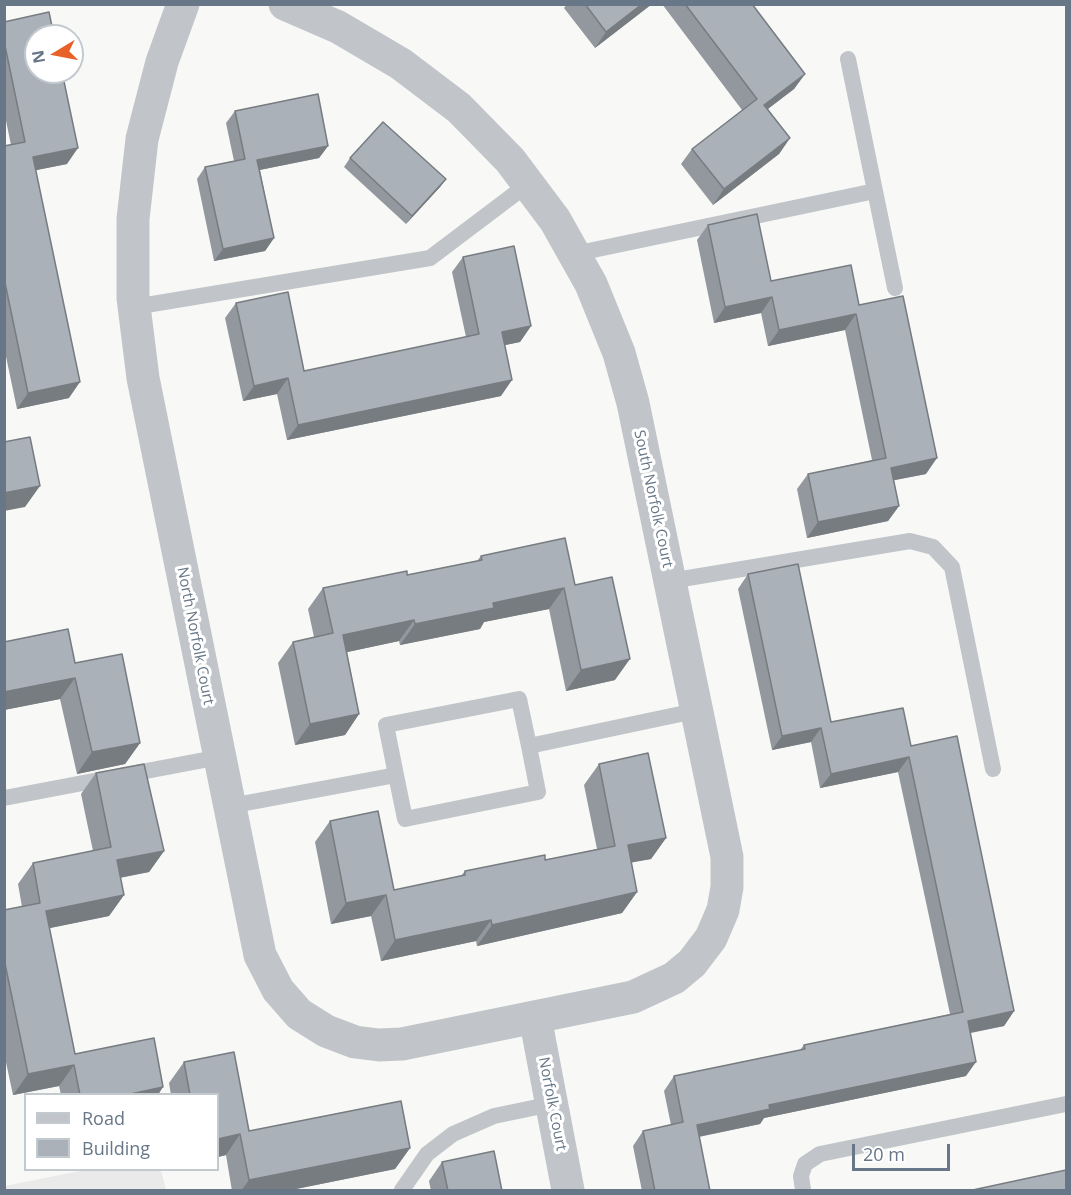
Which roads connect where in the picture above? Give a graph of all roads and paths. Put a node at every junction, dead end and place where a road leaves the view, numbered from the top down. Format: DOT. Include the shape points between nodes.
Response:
graph roads {
  1 [pos="183,4"];
  2 [pos="285,4"];
  3 [pos="848,59"];
  4 [pos="528,184"];
  5 [pos="875,191"];
  6 [pos="574,254"];
  7 [pos="895,288"];
  8 [pos="134,307"];
  9 [pos="670,581"];
  10 [pos="696,711"];
  11 [pos="529,746"];
  12 [pos="220,757"];
  13 [pos="993,770"];
  14 [pos="396,775"];
  15 [pos="4,798"];
  16 [pos="230,806"];
  17 [pos="535,1017"];
  18 [pos="552,1104"];
  19 [pos="1066,1104"];
  20 [pos="402,1191"];
  21 [pos="568,1191"];
  22 [pos="803,1191"];
  1 -- 8 [label="street, North Norfolk Court" via="162,62 142,139 133,219"];
  2 -- 4 [label="street, South Norfolk Court" via="338,27 401,64 459,108"];
  3 -- 5 [label="lane"];
  4 -- 6 [label="street, South Norfolk Court" via="555,219"];
  4 -- 8 [label="lane" via="430,258"];
  5 -- 6 [label="lane"];
  5 -- 7 [label="lane"];
  6 -- 9 [label="street, South Norfolk Court" via="591,284 619,353"];
  8 -- 12 [label="street, North Norfolk Court" via="143,378"];
  9 -- 10 [label="street, South Norfolk Court"];
  9 -- 13 [label="lane" via="910,541 933,547 952,567"];
  10 -- 11 [label="lane"];
  10 -- 17 [label="street, South Norfolk Court" via="727,857 723,910 711,938 692,963 654,989"];
  11 -- 14 [label="lane" via="538,792 405,819"];
  11 -- 14 [label="lane" via="519,699 386,725"];
  12 -- 15 [label="lane"];
  12 -- 16 [label="street, North Norfolk Court"];
  14 -- 16 [label="lane"];
  16 -- 17 [label="street, North Norfolk Court" via="260,955 278,990 299,1014 326,1031 355,1042 379,1045 402,1044"];
  17 -- 18 [label="street, Norfolk Court"];
  18 -- 20 [label="lane" via="494,1116 453,1134 427,1154"];
  18 -- 21 [label="street, Norfolk Court"];
  19 -- 22 [label="lane" via="820,1154 805,1164 801,1176"];
}
